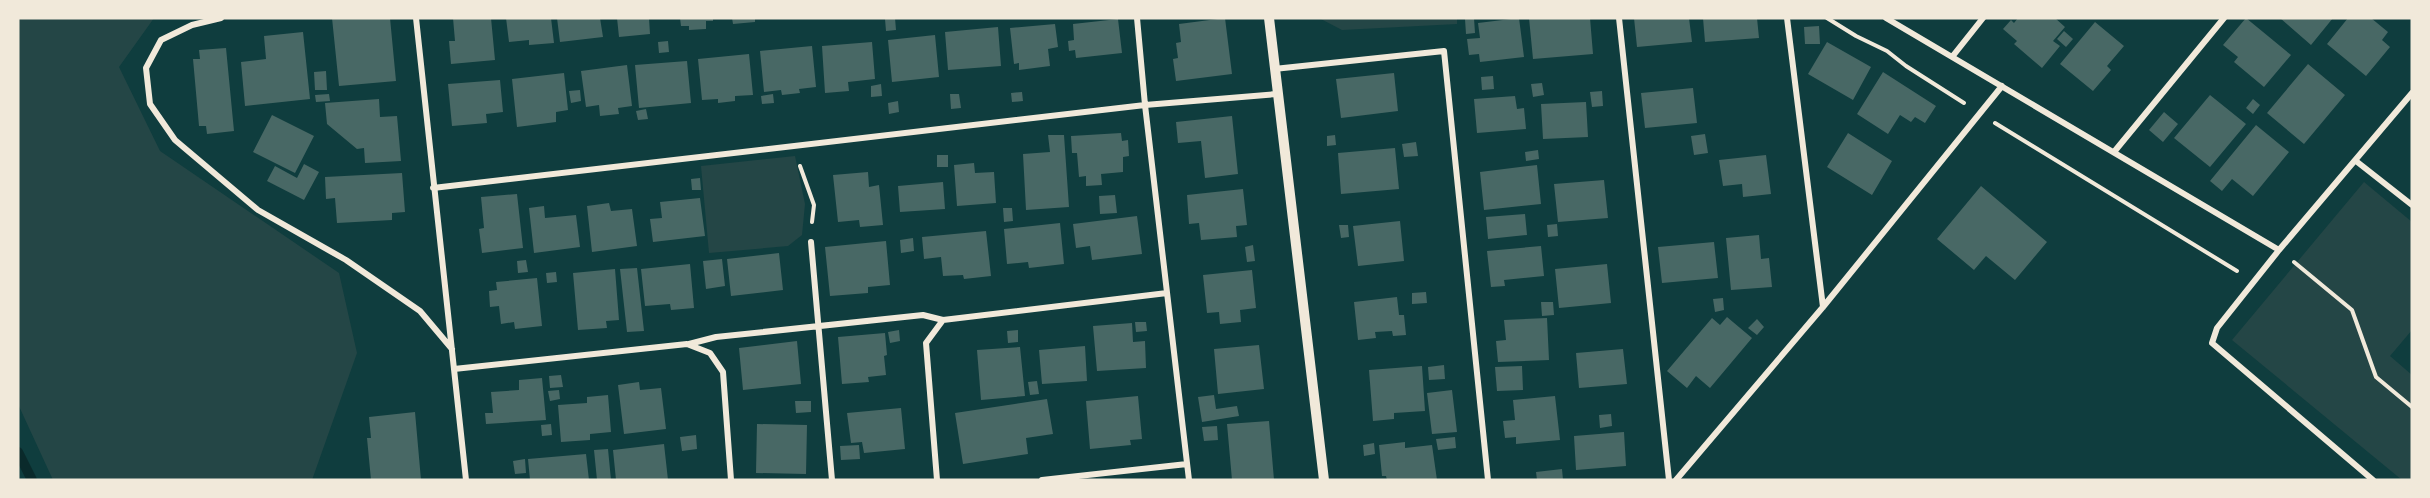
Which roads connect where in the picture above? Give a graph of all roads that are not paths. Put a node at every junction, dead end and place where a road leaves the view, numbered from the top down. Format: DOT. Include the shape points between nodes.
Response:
graph roads {
  1 [pos="221,18"];
  2 [pos="416,18"];
  3 [pos="1137,18"];
  4 [pos="1269,18"];
  5 [pos="1619,18"];
  6 [pos="1787,18"];
  7 [pos="1886,18"];
  8 [pos="1983,18"];
  9 [pos="2224,18"];
  10 [pos="1952,57"];
  11 [pos="1273,69"];
  12 [pos="2002,86"];
  13 [pos="2412,93"];
  14 [pos="1276,94"];
  15 [pos="1145,105"];
  16 [pos="2114,152"];
  17 [pos="2356,161"];
  18 [pos="433,188"];
  19 [pos="2412,205"];
  20 [pos="811,242"];
  21 [pos="2279,250"];
  22 [pos="1167,293"];
  23 [pos="1823,307"];
  24 [pos="943,320"];
  25 [pos="818,326"];
  26 [pos="687,345"];
  27 [pos="452,349"];
  28 [pos="454,369"];
  29 [pos="1187,464"];
  30 [pos="466,480"];
  31 [pos="731,480"];
  32 [pos="832,480"];
  33 [pos="938,480"];
  34 [pos="1042,480"];
  35 [pos="1189,480"];
  36 [pos="1324,480"];
  37 [pos="1488,480"];
  38 [pos="1669,480"];
  39 [pos="1676,480"];
  40 [pos="2373,480"];
  1 -- 27 [label="street" via="192,24 161,40 146,68 150,104 175,140 258,210 346,260 420,311"];
  2 -- 18 [label="street"];
  3 -- 15 [label="street"];
  4 -- 11 [label="street"];
  5 -- 38 [label="street"];
  6 -- 23 [label="street"];
  7 -- 10 [label="street"];
  8 -- 10 [label="street"];
  9 -- 16 [label="street"];
  10 -- 12 [label="street"];
  11 -- 14 [label="street"];
  11 -- 37 [label="street" via="1444,51"];
  12 -- 16 [label="street"];
  12 -- 23 [label="street"];
  13 -- 17 [label="street"];
  14 -- 15 [label="street"];
  14 -- 36 [label="street"];
  15 -- 18 [label="street"];
  15 -- 22 [label="street"];
  16 -- 21 [label="street"];
  17 -- 19 [label="street"];
  17 -- 21 [label="street"];
  18 -- 27 [label="street"];
  20 -- 25 [label="street"];
  21 -- 40 [label="street" via="2217,328 2212,343"];
  22 -- 24 [label="street"];
  22 -- 29 [label="street"];
  23 -- 39 [label="street"];
  24 -- 25 [label="street" via="923,315"];
  24 -- 33 [label="street" via="926,343"];
  25 -- 26 [label="street"];
  25 -- 32 [label="street"];
  26 -- 28 [label="street"];
  26 -- 31 [label="street" via="710,353 723,372"];
  27 -- 28 [label="street"];
  28 -- 30 [label="street"];
  29 -- 34 [label="street"];
  29 -- 35 [label="street"];
}
